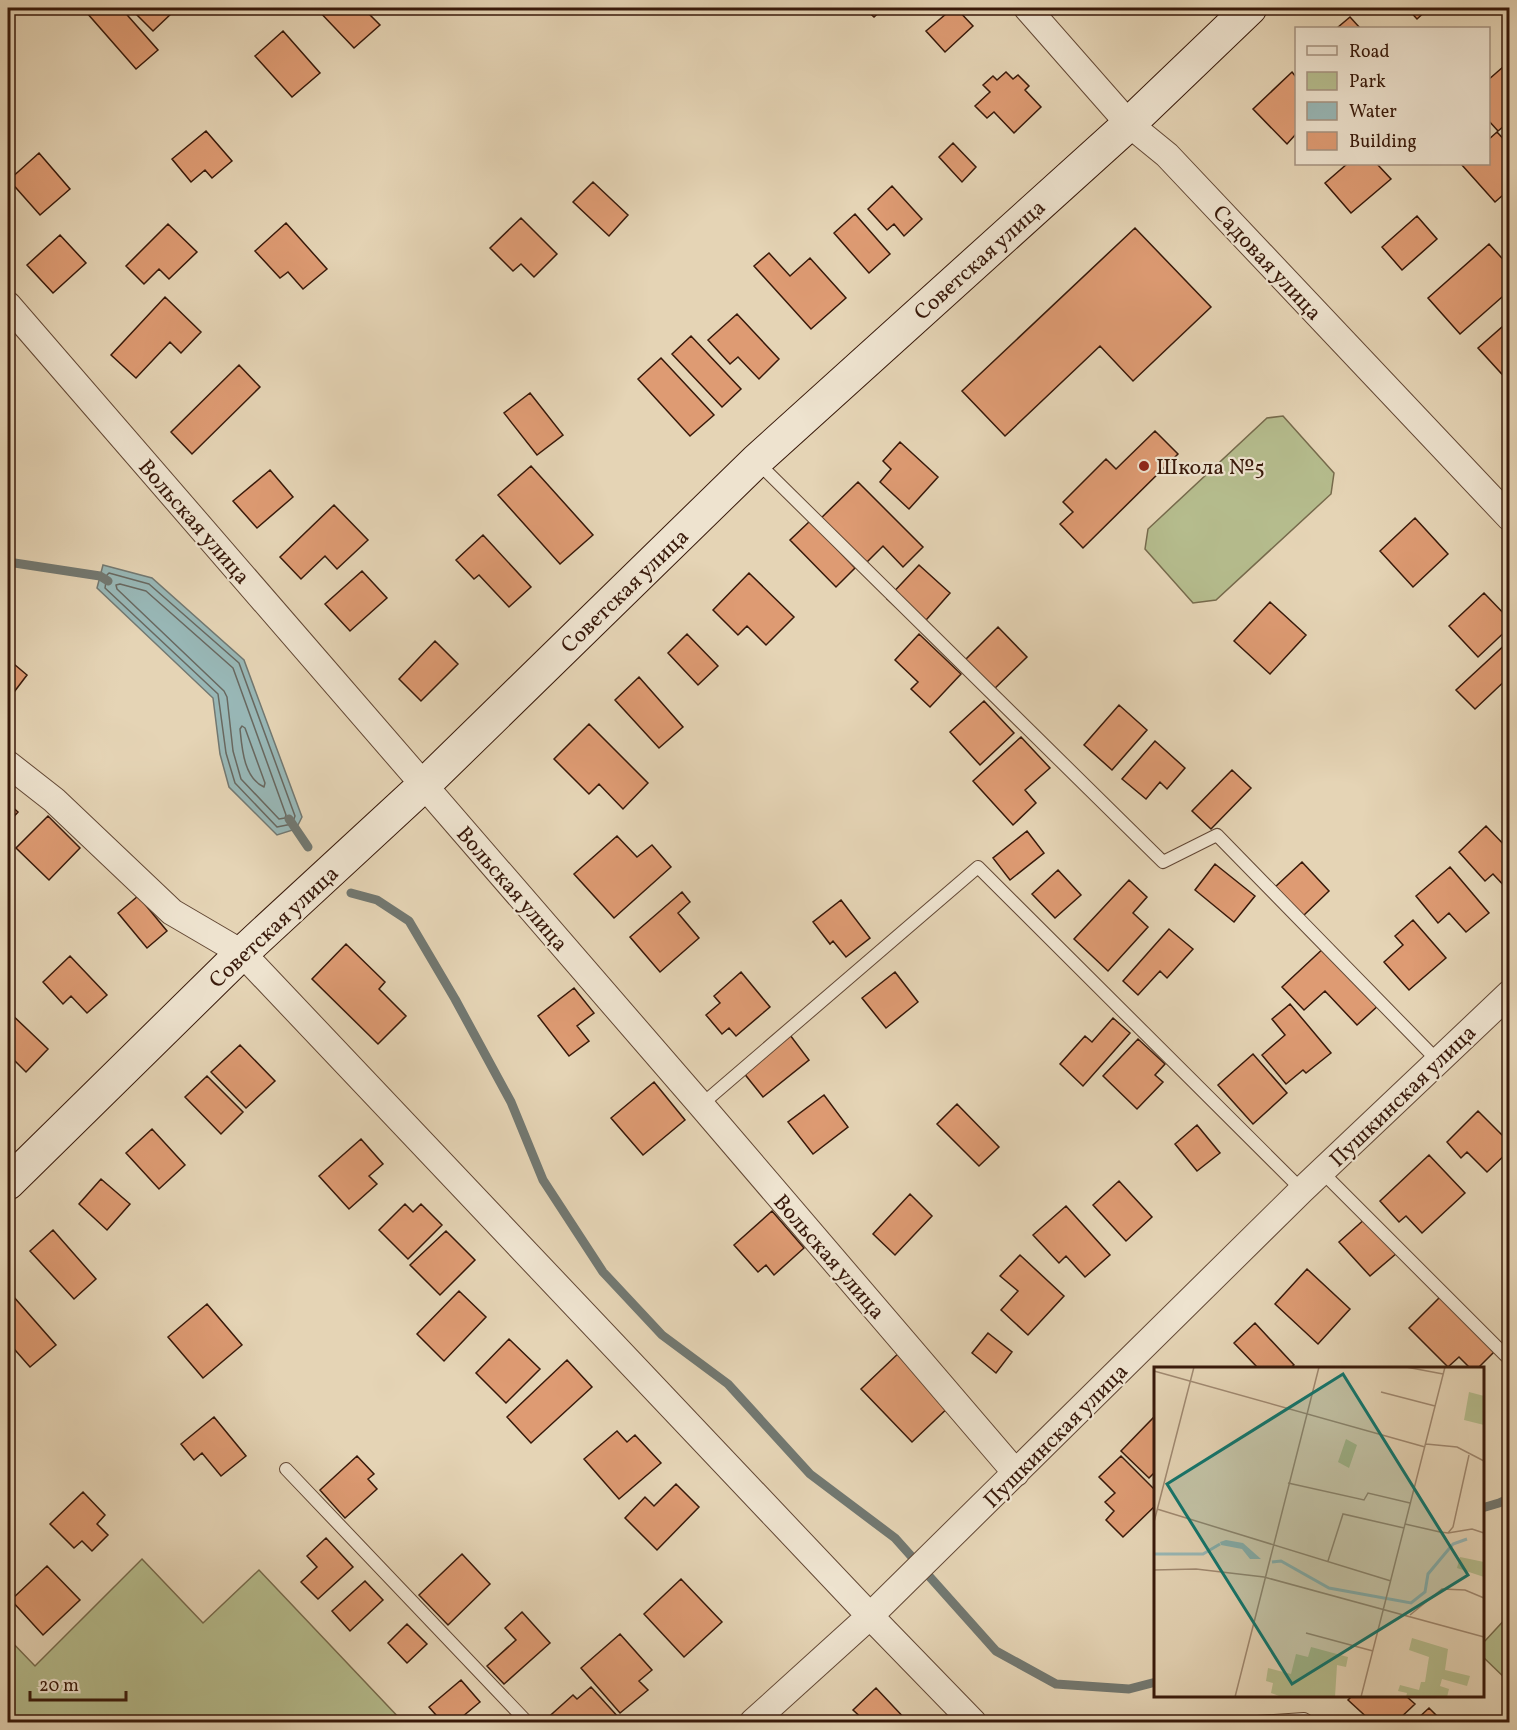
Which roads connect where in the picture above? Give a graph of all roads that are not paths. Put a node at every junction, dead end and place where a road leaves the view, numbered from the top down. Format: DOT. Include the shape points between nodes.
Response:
graph roads {
  1 [pos="1026,8"];
  2 [pos="1250,8"];
  3 [pos="1129,124"];
  4 [pos="8,305"];
  5 [pos="756,461"];
  6 [pos="1509,518"];
  7 [pos="8,764"];
  8 [pos="424,785"];
  9 [pos="242,952"];
  10 [pos="1509,993"];
  11 [pos="1438,1061"];
  12 [pos="701,1105"];
  13 [pos="1322,1172"];
  14 [pos="8,1183"];
  15 [pos="1302,1190"];
  16 [pos="1509,1360"];
  17 [pos="286,1469"];
  18 [pos="1016,1473"];
  19 [pos="870,1617"];
  20 [pos="527,1722"];
  21 [pos="753,1722"];
  22 [pos="973,1722"];
  23 [pos="1257,1722"];
  24 [pos="1309,1722"];
  1 -- 3 [label="street, Садовая улица"];
  2 -- 3 [label="main road, Советская улица"];
  3 -- 5 [label="main road, Советская улица"];
  3 -- 6 [label="street, Садовая улица" via="1167,155"];
  4 -- 8 [label="street, Вольская улица"];
  5 -- 8 [label="main road, Советская улица"];
  5 -- 11 [label="lane" via="1163,862 1217,835"];
  7 -- 9 [label="street" via="54,800 172,912"];
  8 -- 9 [label="main road, Советская улица"];
  8 -- 12 [label="street, Вольская улица"];
  9 -- 14 [label="main road, Советская улица"];
  9 -- 19 [label="street"];
  10 -- 11 [label="street, Пушкинская улица"];
  11 -- 13 [label="street, Пушкинская улица"];
  12 -- 15 [label="lane" via="978,867"];
  12 -- 18 [label="street, Вольская улица"];
  13 -- 15 [label="street, Пушкинская улица"];
  13 -- 16 [label="lane"];
  15 -- 18 [label="street, Пушкинская улица"];
  17 -- 20 [label="lane"];
  18 -- 19 [label="street, Пушкинская улица"];
  19 -- 21 [label="street, Пушкинская улица"];
  19 -- 22 [label="street"];
  23 -- 24 [label="lane"];
}
